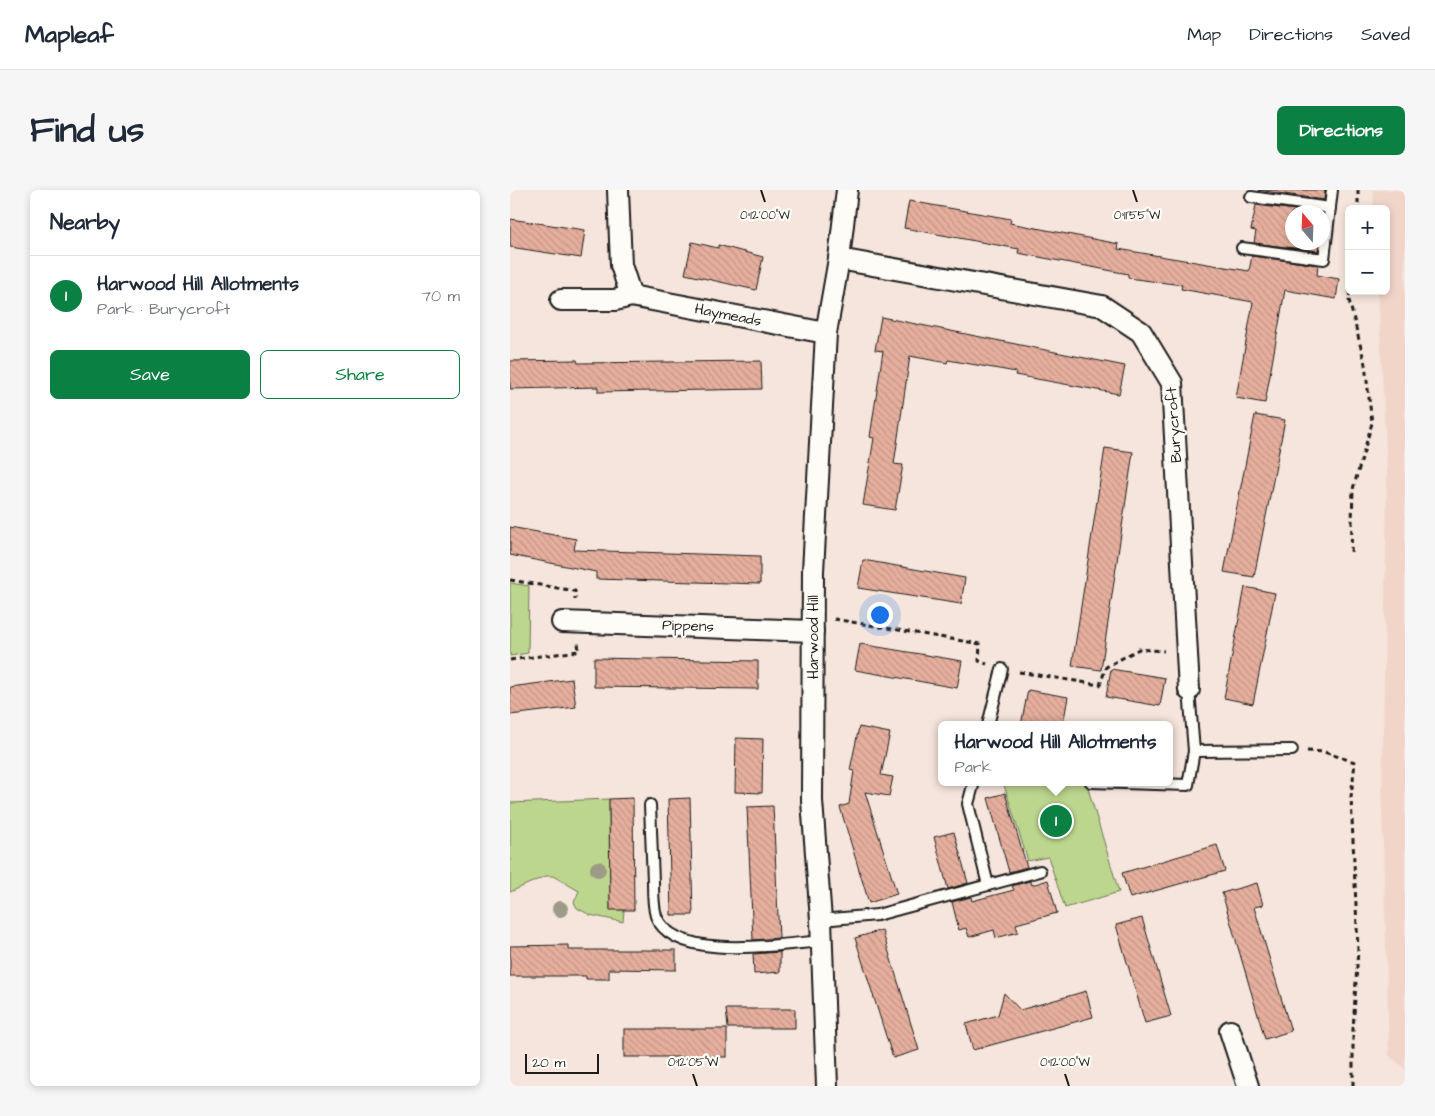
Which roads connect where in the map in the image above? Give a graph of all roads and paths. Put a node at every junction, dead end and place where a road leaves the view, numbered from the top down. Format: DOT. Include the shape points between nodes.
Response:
graph roads {
  1 [pos="618,190"];
  2 [pos="847,190"];
  3 [pos="1332,190"];
  4 [pos="1358,190"];
  5 [pos="1251,197"];
  6 [pos="1308,205"];
  7 [pos="1358,205"];
  8 [pos="1330,208"];
  9 [pos="1242,248"];
  10 [pos="1325,250"];
  11 [pos="839,259"];
  12 [pos="1350,295"];
  13 [pos="631,296"];
  14 [pos="561,300"];
  15 [pos="826,333"];
  16 [pos="1351,554"];
  17 [pos="562,622"];
  18 [pos="813,631"];
  19 [pos="1002,669"];
  20 [pos="1189,690"];
  21 [pos="989,721"];
  22 [pos="1292,750"];
  23 [pos="1194,751"];
  24 [pos="1173,785"];
  25 [pos="973,786"];
  26 [pos="650,805"];
  27 [pos="1040,871"];
  28 [pos="988,885"];
  29 [pos="821,920"];
  30 [pos="822,941"];
  31 [pos="1230,1031"];
  32 [pos="827,1086"];
  33 [pos="1248,1086"];
  34 [pos="1353,1086"];
  1 -- 13 [label="street" via="621,265"];
  2 -- 11 [label="street, Harwood Hill"];
  3 -- 8 [label="lane"];
  4 -- 7 [label="path"];
  5 -- 6 [label="lane"];
  9 -- 10 [label="lane" via="1324,259"];
  11 -- 15 [label="street, Harwood Hill"];
  11 -- 20 [label="street, Burycroft" via="1102,306 1141,332 1172,383"];
  12 -- 16 [label="path" via="1365,364 1372,423 1353,489"];
  13 -- 14 [label="street, Haymeads" via="615,300"];
  13 -- 15 [label="street, Haymeads"];
  15 -- 18 [label="street, Harwood Hill" via="813,571"];
  17 -- 18 [label="street, Pippens"];
  18 -- 29 [label="street, Harwood Hill" via="812,801"];
  19 -- 21 [label="lane"];
  20 -- 23 [label="lane"];
  22 -- 23 [label="lane"];
  22 -- 34 [label="path" via="1324,752 1355,762 1350,798 1358,949"];
  23 -- 24 [label="lane" via="1188,785"];
  25 -- 28 [label="lane" via="968,804"];
  26 -- 30 [label="lane" via="653,895 656,916 664,928 702,946"];
  27 -- 28 [label="lane"];
  28 -- 29 [label="lane" via="877,915"];
  29 -- 30 [label="street, Harwood Hill"];
  30 -- 32 [label="street, Harwood Hill"];
  31 -- 33 [label="street"];
}
